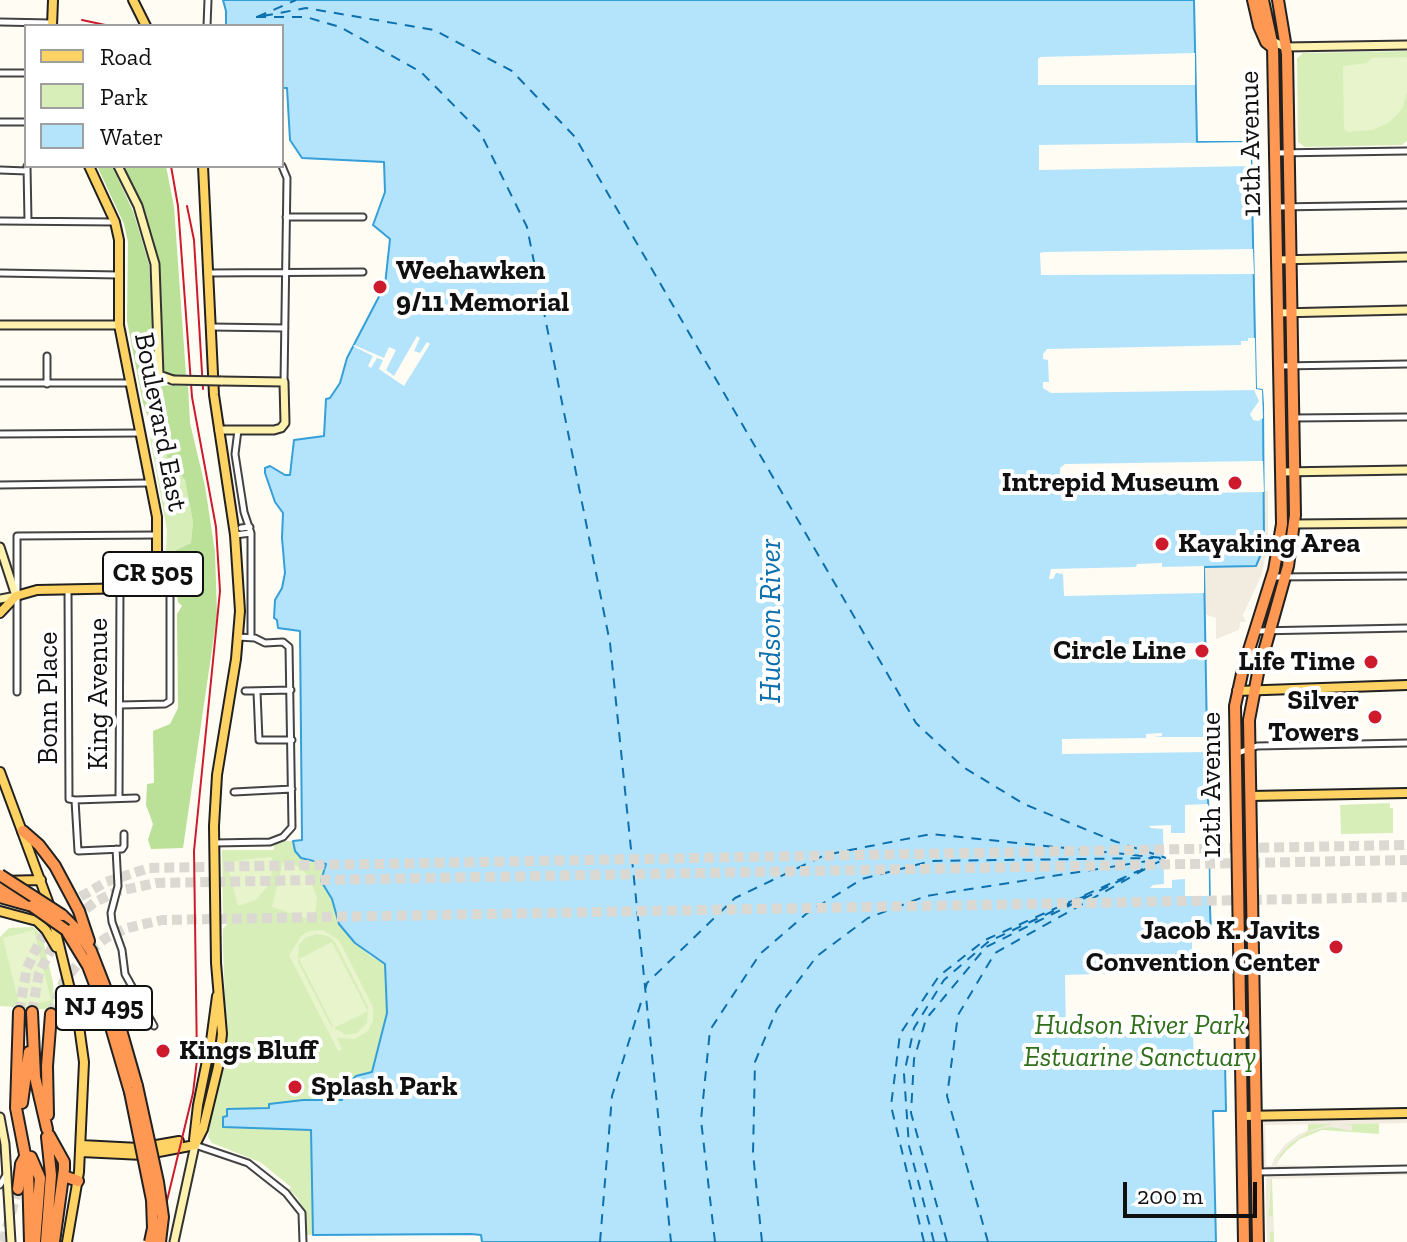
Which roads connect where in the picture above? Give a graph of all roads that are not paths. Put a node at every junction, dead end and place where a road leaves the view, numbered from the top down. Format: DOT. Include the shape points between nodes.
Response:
graph roads {
  1 [pos="53,0"];
  2 [pos="133,0"];
  3 [pos="208,0"];
  4 [pos="1253,0"];
  5 [pos="1263,0"];
  6 [pos="1278,0"];
  7 [pos="1289,0"];
  8 [pos="1282,13"];
  9 [pos="0,22"];
  10 [pos="52,24"];
  11 [pos="145,24"];
  12 [pos="207,24"];
  13 [pos="1272,44"];
  14 [pos="1407,45"];
  15 [pos="1287,47"];
  16 [pos="0,73"];
  17 [pos="24,73"];
  18 [pos="0,122"];
  19 [pos="24,122"];
  20 [pos="1407,151"];
  21 [pos="1275,153"];
  22 [pos="1289,153"];
  23 [pos="27,168"];
  24 [pos="90,168"];
  25 [pos="119,168"];
  26 [pos="203,168"];
  27 [pos="283,168"];
  28 [pos="0,170"];
  29 [pos="1407,205"];
  30 [pos="1276,207"];
  31 [pos="1289,207"];
  32 [pos="286,217"];
  33 [pos="363,217"];
  34 [pos="0,221"];
  35 [pos="28,221"];
  36 [pos="115,222"];
  37 [pos="1407,257"];
  38 [pos="1277,260"];
  39 [pos="1290,260"];
  40 [pos="363,272"];
  41 [pos="0,273"];
  42 [pos="206,273"];
  43 [pos="286,273"];
  44 [pos="120,275"];
  45 [pos="1407,310"];
  46 [pos="1278,313"];
  47 [pos="1291,313"];
  48 [pos="0,325"];
  49 [pos="119,325"];
  50 [pos="210,327"];
  51 [pos="285,328"];
  52 [pos="47,356"];
  53 [pos="1407,364"];
  54 [pos="1279,366"];
  55 [pos="1292,366"];
  56 [pos="1279,379"];
  57 [pos="1292,379"];
  58 [pos="284,382"];
  59 [pos="0,383"];
  60 [pos="131,383"];
  61 [pos="47,384"];
  62 [pos="1407,417"];
  63 [pos="1293,418"];
  64 [pos="219,430"];
  65 [pos="238,430"];
  66 [pos="141,433"];
  67 [pos="0,434"];
  68 [pos="1407,470"];
  69 [pos="1281,472"];
  70 [pos="1294,472"];
  71 [pos="151,483"];
  72 [pos="0,485"];
  73 [pos="1407,523"];
  74 [pos="1294,524"];
  75 [pos="251,530"];
  76 [pos="238,532"];
  77 [pos="159,535"];
  78 [pos="0,547"];
  79 [pos="157,567"];
  80 [pos="1407,576"];
  81 [pos="1278,577"];
  82 [pos="68,590"];
  83 [pos="120,590"];
  84 [pos="16,596"];
  85 [pos="0,599"];
  86 [pos="0,613"];
  87 [pos="1407,628"];
  88 [pos="1255,631"];
  89 [pos="1270,631"];
  90 [pos="238,637"];
  91 [pos="251,637"];
  92 [pos="1407,685"];
  93 [pos="1254,689"];
  94 [pos="291,690"];
  95 [pos="245,691"];
  96 [pos="1237,691"];
  97 [pos="17,692"];
  98 [pos="257,692"];
  99 [pos="120,705"];
  100 [pos="292,740"];
  101 [pos="1407,743"];
  102 [pos="1249,747"];
  103 [pos="1235,757"];
  104 [pos="0,772"];
  105 [pos="292,789"];
  106 [pos="234,792"];
  107 [pos="1407,793"];
  108 [pos="1250,796"];
  109 [pos="119,798"];
  110 [pos="136,798"];
  111 [pos="75,800"];
  112 [pos="23,831"];
  113 [pos="124,834"];
  114 [pos="214,843"];
  115 [pos="116,849"];
  116 [pos="0,875"];
  117 [pos="41,880"];
  118 [pos="0,881"];
  119 [pos="0,889"];
  120 [pos="0,897"];
  121 [pos="32,906"];
  122 [pos="48,906"];
  123 [pos="0,907"];
  124 [pos="1238,942"];
  125 [pos="1252,947"];
  126 [pos="91,951"];
  127 [pos="62,962"];
  128 [pos="218,987"];
  129 [pos="1253,999"];
  130 [pos="1239,1005"];
  131 [pos="19,1012"];
  132 [pos="32,1012"];
  133 [pos="51,1014"];
  134 [pos="154,1026"];
  135 [pos="32,1034"];
  136 [pos="211,1041"];
  137 [pos="221,1052"];
  138 [pos="134,1089"];
  139 [pos="1407,1113"];
  140 [pos="1241,1116"];
  141 [pos="1256,1116"];
  142 [pos="0,1117"];
  143 [pos="21,1129"];
  144 [pos="48,1132"];
  145 [pos="195,1145"];
  146 [pos="81,1148"];
  147 [pos="26,1156"];
  148 [pos="1407,1169"];
  149 [pos="1257,1172"];
  150 [pos="6,1174"];
  151 [pos="64,1176"];
  152 [pos="78,1181"];
  153 [pos="0,1185"];
  154 [pos="18,1189"];
  155 [pos="11,1242"];
  156 [pos="32,1242"];
  157 [pos="46,1242"];
  158 [pos="54,1242"];
  159 [pos="67,1242"];
  160 [pos="150,1242"];
  161 [pos="160,1242"];
  162 [pos="174,1242"];
  163 [pos="303,1242"];
  164 [pos="1244,1242"];
  165 [pos="1258,1242"];
  1 -- 10 [label="main road"];
  2 -- 11 [label="main road"];
  3 -- 12 [label="street"];
  4 -- 13 [label="highway" via="1266,42"];
  5 -- 13 [label="highway, 12th Avenue"];
  6 -- 8 [label="highway, 12th Avenue"];
  7 -- 8 [label="highway"];
  8 -- 15 [label="highway, 12th Avenue"];
  9 -- 10 [label="street"];
  13 -- 15 [label="main road"];
  13 -- 21 [label="highway, 12th Avenue"];
  14 -- 15 [label="main road"];
  15 -- 22 [label="highway, 12th Avenue"];
  16 -- 17 [label="street"];
  18 -- 19 [label="street"];
  20 -- 22 [label="street"];
  21 -- 22 [label="street"];
  21 -- 30 [label="highway, 12th Avenue"];
  22 -- 31 [label="highway, 12th Avenue"];
  23 -- 28 [label="street"];
  23 -- 35 [label="street"];
  24 -- 36 [label="main road, Boulevard East / CR 505"];
  25 -- 58 [label="main road, bridge" via="138,206 155,264 159,375 173,380"];
  26 -- 42 [label="main road"];
  27 -- 32 [label="street"];
  29 -- 31 [label="street"];
  30 -- 31 [label="street"];
  30 -- 38 [label="highway, 12th Avenue"];
  31 -- 39 [label="highway, 12th Avenue"];
  32 -- 33 [label="street"];
  32 -- 43 [label="street"];
  34 -- 35 [label="street"];
  35 -- 36 [label="street"];
  36 -- 44 [label="main road, Boulevard East / CR 505"];
  37 -- 39 [label="main road"];
  38 -- 39 [label="main road"];
  38 -- 46 [label="highway, 12th Avenue"];
  39 -- 47 [label="highway, 12th Avenue"];
  40 -- 43 [label="street"];
  41 -- 44 [label="street"];
  42 -- 43 [label="street"];
  42 -- 50 [label="main road"];
  43 -- 51 [label="street"];
  44 -- 49 [label="main road, Boulevard East / CR 505"];
  45 -- 47 [label="main road"];
  46 -- 47 [label="main road"];
  46 -- 54 [label="highway, 12th Avenue"];
  47 -- 55 [label="highway, 12th Avenue"];
  48 -- 49 [label="main road"];
  49 -- 60 [label="main road, Boulevard East / CR 505"];
  50 -- 51 [label="street"];
  50 -- 64 [label="main road"];
  51 -- 58 [label="street"];
  52 -- 61 [label="street"];
  53 -- 55 [label="street"];
  54 -- 55 [label="street"];
  54 -- 56 [label="highway, 12th Avenue"];
  55 -- 57 [label="highway, 12th Avenue"];
  56 -- 57 [label="highway"];
  56 -- 69 [label="highway, 12th Avenue"];
  57 -- 63 [label="highway, 12th Avenue"];
  58 -- 65 [label="main road" via="281,428"];
  59 -- 61 [label="street"];
  60 -- 61 [label="street"];
  60 -- 66 [label="main road, Boulevard East / CR 505"];
  62 -- 63 [label="street"];
  63 -- 70 [label="highway, 12th Avenue"];
  64 -- 65 [label="main road"];
  64 -- 76 [label="main road"];
  65 -- 75 [label="street" via="235,454"];
  66 -- 67 [label="street"];
  66 -- 71 [label="main road, Boulevard East / CR 505"];
  68 -- 70 [label="main road"];
  69 -- 70 [label="main road"];
  69 -- 81 [label="highway, 12th Avenue"];
  70 -- 74 [label="highway, 12th Avenue"];
  71 -- 72 [label="street"];
  71 -- 77 [label="main road, Boulevard East / CR 505"];
  73 -- 74 [label="main road"];
  74 -- 81 [label="highway, 12th Avenue"];
  75 -- 76 [label="street"];
  75 -- 91 [label="street"];
  76 -- 90 [label="main road"];
  77 -- 79 [label="main road, Boulevard East / CR 505"];
  77 -- 84 [label="street" via="17,536"];
  78 -- 84 [label="main road"];
  79 -- 83 [label="main road, CR 505" via="146,582"];
  79 -- 99 [label="street" via="170,587 170,701"];
  80 -- 81 [label="street"];
  81 -- 88 [label="highway, 12th Avenue"];
  81 -- 89 [label="highway, 12th Avenue"];
  82 -- 83 [label="main road, CR 505"];
  82 -- 84 [label="main road, CR 505"];
  82 -- 111 [label="street, Bonn Place" via="69,799"];
  83 -- 99 [label="street, King Avenue"];
  84 -- 85 [label="main road, CR 505"];
  84 -- 86 [label="main road"];
  84 -- 97 [label="street"];
  87 -- 89 [label="street"];
  88 -- 89 [label="street"];
  88 -- 96 [label="highway, 12th Avenue"];
  89 -- 93 [label="highway, 12th Avenue"];
  90 -- 91 [label="street"];
  90 -- 114 [label="main road" via="217,775"];
  91 -- 94 [label="street" via="289,647"];
  92 -- 93 [label="main road"];
  93 -- 96 [label="main road"];
  93 -- 102 [label="highway, 12th Avenue"];
  94 -- 98 [label="street"];
  94 -- 100 [label="street"];
  95 -- 98 [label="street"];
  96 -- 103 [label="highway, 12th Avenue"];
  98 -- 100 [label="street" via="259,740"];
  99 -- 109 [label="street, King Avenue"];
  100 -- 105 [label="street"];
  101 -- 102 [label="street"];
  102 -- 103 [label="street"];
  102 -- 108 [label="highway, 12th Avenue"];
  103 -- 124 [label="highway, 12th Avenue"];
  104 -- 112 [label="main road"];
  105 -- 106 [label="street"];
  105 -- 114 [label="street" via="292,827 283,837"];
  107 -- 108 [label="main road"];
  108 -- 125 [label="highway, 12th Avenue"];
  109 -- 110 [label="street"];
  109 -- 111 [label="street"];
  111 -- 115 [label="street, Bonn Place" via="78,851"];
  112 -- 117 [label="main road"];
  112 -- 126 [label="highway" via="55,866 79,911"];
  113 -- 115 [label="street" via="124,847"];
  114 -- 128 [label="main road"];
  115 -- 134 [label="street" via="118,886 111,913 125,974"];
  116 -- 122 [label="highway, bridge"];
  117 -- 118 [label="main road"];
  117 -- 122 [label="main road"];
  119 -- 122 [label="highway, NJ 495, bridge"];
  120 -- 121 [label="highway, NJ 495"];
  121 -- 123 [label="highway"];
  121 -- 138 [label="highway, NJ 495, bridge" via="66,930 88,966"];
  122 -- 123 [label="main road"];
  122 -- 126 [label="highway, NJ 495, bridge" via="78,931"];
  122 -- 127 [label="main road"];
  123 -- 127 [label="main road" via="41,924"];
  124 -- 125 [label="highway"];
  124 -- 130 [label="highway, 12th Avenue"];
  125 -- 129 [label="highway, 12th Avenue"];
  126 -- 138 [label="highway, NJ 495" via="119,1023"];
  127 -- 146 [label="main road" via="83,1053"];
  128 -- 136 [label="main road"];
  128 -- 137 [label="main road"];
  129 -- 130 [label="highway"];
  129 -- 141 [label="highway, 12th Avenue"];
  130 -- 140 [label="highway, 12th Avenue"];
  131 -- 143 [label="highway, NJ 495" via="15,1088"];
  132 -- 135 [label="highway"];
  133 -- 144 [label="highway, NJ 495"];
  135 -- 143 [label="highway"];
  135 -- 144 [label="highway"];
  136 -- 137 [label="main road"];
  136 -- 145 [label="main road"];
  137 -- 145 [label="main road"];
  138 -- 160 [label="highway, NJ 495, bridge" via="152,1200"];
  138 -- 161 [label="highway, NJ 495, bridge" via="160,1191"];
  139 -- 141 [label="main road"];
  140 -- 141 [label="main road"];
  140 -- 164 [label="highway, 12th Avenue"];
  141 -- 149 [label="highway, 12th Avenue"];
  142 -- 150 [label="main road"];
  143 -- 147 [label="highway, NJ 495"];
  144 -- 151 [label="highway" via="64,1162"];
  144 -- 157 [label="highway, NJ 495"];
  145 -- 146 [label="main road" via="182,1141 139,1148"];
  145 -- 162 [label="main road"];
  145 -- 163 [label="street" via="239,1159 264,1174 300,1209"];
  146 -- 152 [label="main road"];
  147 -- 154 [label="highway"];
  147 -- 156 [label="highway, NJ 495"];
  147 -- 156 [label="highway" via="40,1178"];
  148 -- 149 [label="street"];
  149 -- 165 [label="highway, 12th Avenue"];
  150 -- 153 [label="street"];
  150 -- 155 [label="main road"];
  151 -- 152 [label="highway"];
  151 -- 158 [label="highway"];
  152 -- 159 [label="main road"];
}
